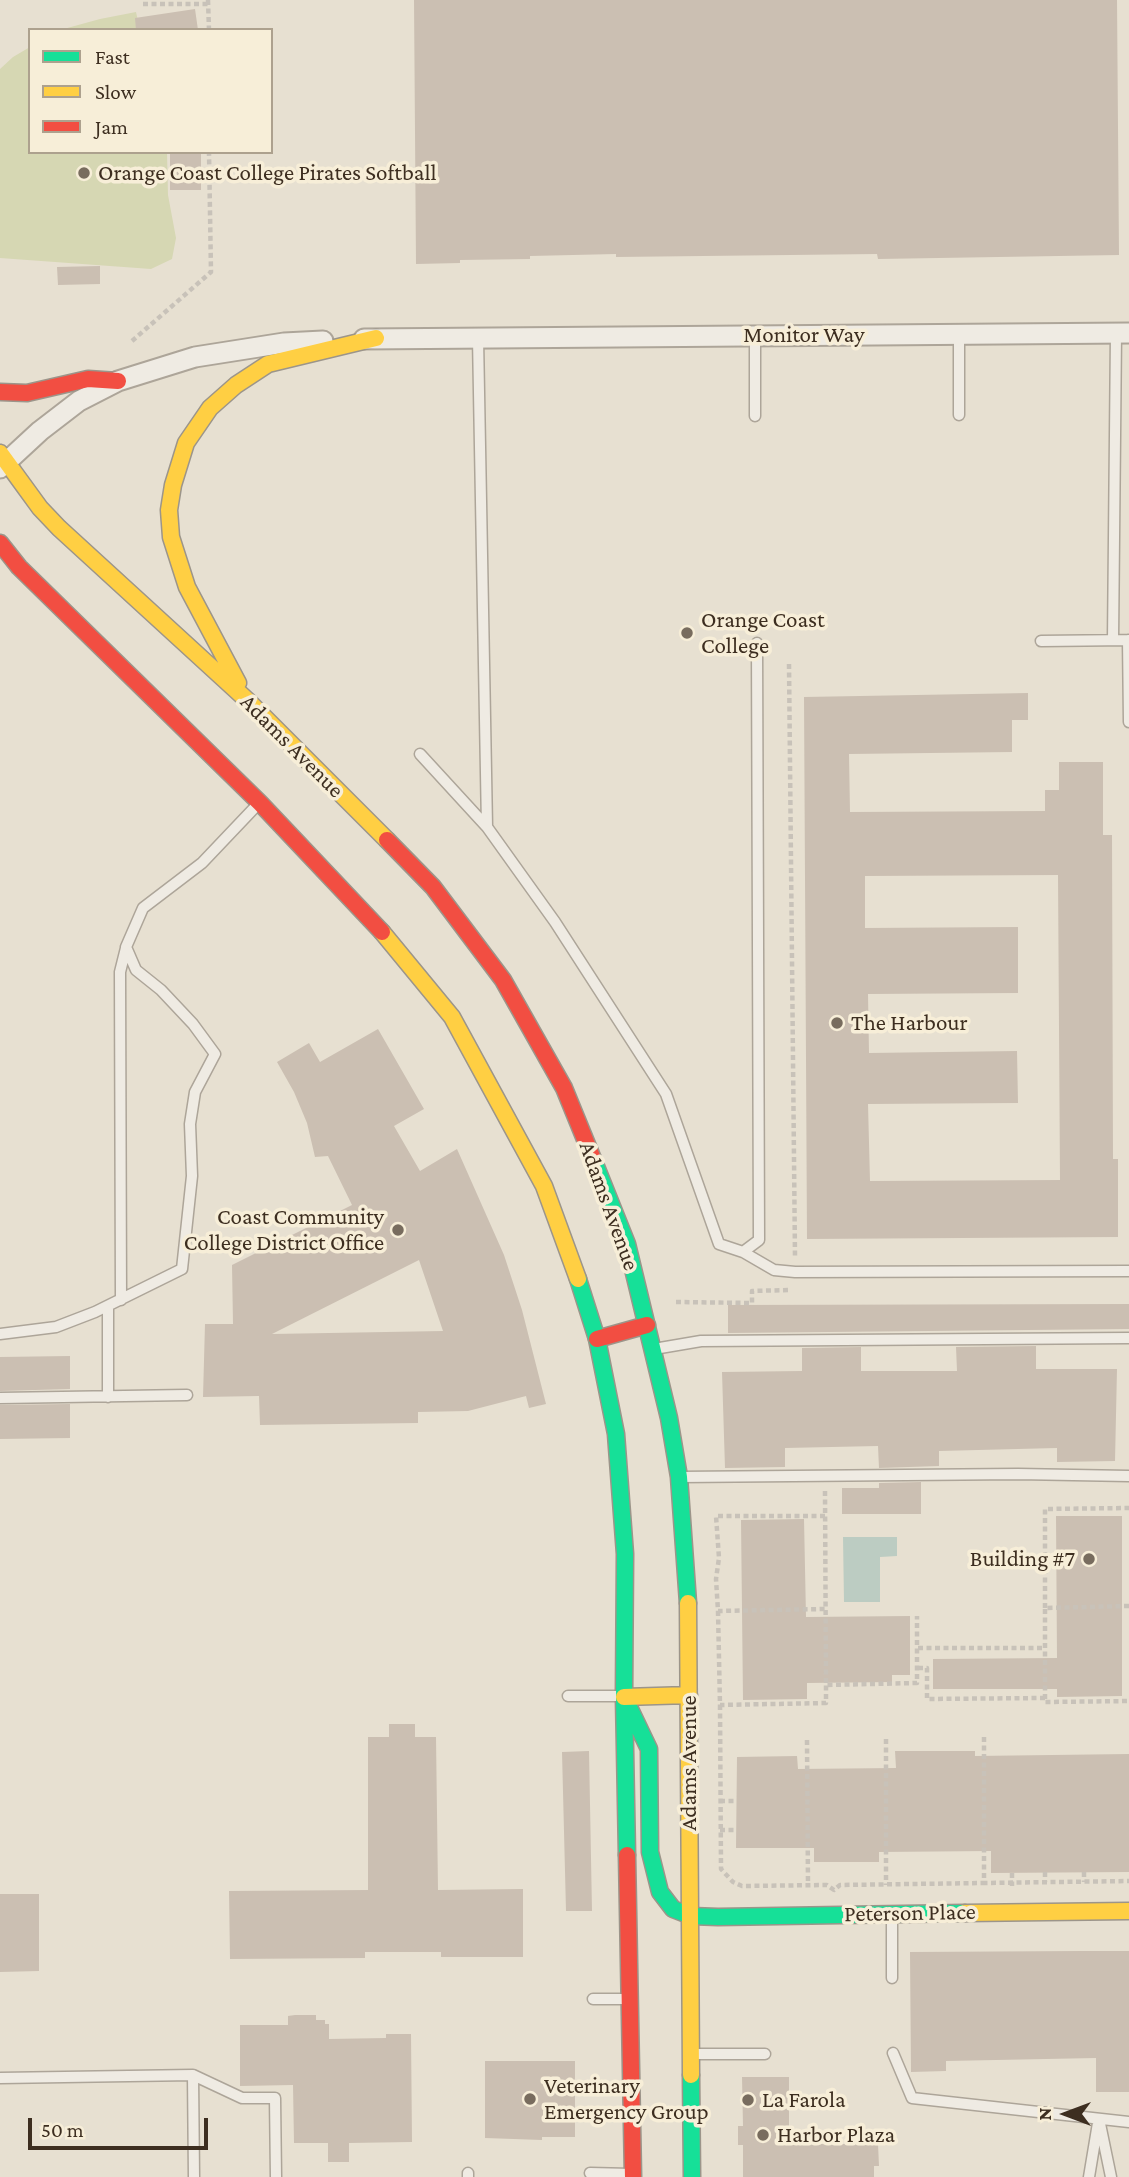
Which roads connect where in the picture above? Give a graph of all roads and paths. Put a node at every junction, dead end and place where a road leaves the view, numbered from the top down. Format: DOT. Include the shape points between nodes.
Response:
graph roads {
  1 [pos="208,2"];
  2 [pos="143,4"];
  3 [pos="209,28"];
  4 [pos="209,154"];
  5 [pos="201,178"];
  6 [pos="209,178"];
  7 [pos="1122,333"];
  8 [pos="959,334"];
  9 [pos="755,336"];
  10 [pos="376,338"];
  11 [pos="478,338"];
  12 [pos="132,341"];
  13 [pos="118,381"];
  14 [pos="0,392"];
  15 [pos="959,415"];
  16 [pos="755,416"];
  17 [pos="2,461"];
  18 [pos="0,543"];
  19 [pos="1113,640"];
  20 [pos="1128,640"];
  21 [pos="1041,641"];
  22 [pos="757,643"];
  23 [pos="789,664"];
  24 [pos="248,701"];
  25 [pos="1129,722"];
  26 [pos="420,754"];
  27 [pos="260,803"];
  28 [pos="487,827"];
  29 [pos="126,947"];
  30 [pos="743,1252"];
  31 [pos="795,1262"];
  32 [pos="1129,1271"];
  33 [pos="795,1290"];
  34 [pos="121,1300"];
  35 [pos="676,1302"];
  36 [pos="108,1306"];
  37 [pos="647,1325"];
  38 [pos="0,1334"];
  39 [pos="1129,1338"];
  40 [pos="597,1339"];
  41 [pos="653,1349"];
  42 [pos="187,1395"];
  43 [pos="108,1397"];
  44 [pos="0,1398"];
  45 [pos="826,1475"];
  46 [pos="1129,1476"];
  47 [pos="679,1477"];
  48 [pos="1129,1508"];
  49 [pos="1089,1509"];
  50 [pos="825,1516"];
  51 [pos="1088,1516"];
  52 [pos="1129,1606"];
  53 [pos="1045,1608"];
  54 [pos="825,1609"];
  55 [pos="718,1611"];
  56 [pos="917,1616"];
  57 [pos="910,1630"];
  58 [pos="917,1631"];
  59 [pos="918,1648"];
  60 [pos="1045,1648"];
  61 [pos="910,1654"];
  62 [pos="918,1654"];
  63 [pos="918,1668"];
  64 [pos="826,1685"];
  65 [pos="689,1695"];
  66 [pos="568,1696"];
  67 [pos="624,1696"];
  68 [pos="1045,1698"];
  69 [pos="1129,1701"];
  70 [pos="720,1705"];
  71 [pos="984,1737"];
  72 [pos="886,1738"];
  73 [pos="807,1740"];
  74 [pos="720,1801"];
  75 [pos="736,1801"];
  76 [pos="814,1815"];
  77 [pos="807,1820"];
  78 [pos="720,1830"];
  79 [pos="736,1830"];
  80 [pos="814,1841"];
  81 [pos="807,1847"];
  82 [pos="1045,1872"];
  83 [pos="1084,1872"];
  84 [pos="1115,1872"];
  85 [pos="1012,1873"];
  86 [pos="1129,1881"];
  87 [pos="1084,1882"];
  88 [pos="1115,1882"];
  89 [pos="984,1883"];
  90 [pos="1012,1883"];
  91 [pos="1045,1883"];
  92 [pos="808,1885"];
  93 [pos="886,1885"];
  94 [pos="1045,1890"];
  95 [pos="1084,1890"];
  96 [pos="1115,1890"];
  97 [pos="1012,1891"];
  98 [pos="886,1892"];
  99 [pos="1129,1911"];
  100 [pos="892,1913"];
  101 [pos="691,1916"];
  102 [pos="892,1978"];
  103 [pos="593,1999"];
  104 [pos="629,1999"];
  105 [pos="893,2053"];
  106 [pos="692,2054"];
  107 [pos="765,2054"];
  108 [pos="192,2075"];
  109 [pos="0,2078"];
  110 [pos="1098,2119"];
  111 [pos="1129,2122"];
  112 [pos="590,2173"];
  113 [pos="633,2176"];
  114 [pos="194,2177"];
  115 [pos="276,2177"];
  116 [pos="692,2177"];
  117 [pos="1088,2177"];
  118 [pos="1111,2177"];
  1 -- 2 [label="path"];
  1 -- 3 [label="path"];
  4 -- 6 [label="path"];
  5 -- 6 [label="path"];
  6 -- 12 [label="path" via="211,272"];
  7 -- 8 [label="street, Monitor Way"];
  7 -- 19 [label="lane"];
  8 -- 9 [label="street, Monitor Way"];
  8 -- 15 [label="lane"];
  9 -- 11 [label="street, Monitor Way"];
  9 -- 16 [label="lane"];
  10 -- 11 [label="street, Monitor Way"];
  10 -- 13 [label="street, Monitor Way" via="284,343 195,357"];
  10 -- 24 [label="main road" via="268,364 210,408 186,443 169,510 171,537 187,587"];
  11 -- 28 [label="lane"];
  13 -- 14 [label="main road" via="88,379 27,393"];
  13 -- 17 [label="street, Monitor Way" via="79,401"];
  17 -- 24 [label="main road, Adams Avenue" via="59,528"];
  18 -- 27 [label="main road" via="19,567"];
  19 -- 20 [label="lane"];
  19 -- 21 [label="lane"];
  20 -- 25 [label="lane"];
  22 -- 30 [label="lane" via="759,1240"];
  23 -- 31 [label="path"];
  24 -- 37 [label="main road, Adams Avenue" via="433,887 503,980 564,1088 627,1244"];
  26 -- 28 [label="lane"];
  27 -- 29 [label="lane" via="202,863 144,908"];
  27 -- 40 [label="main road" via="365,911 452,1017 544,1186"];
  28 -- 30 [label="lane" via="555,922 666,1094 719,1244"];
  29 -- 34 [label="lane" via="120,972"];
  29 -- 34 [label="lane" via="136,970 193,1024 215,1054 195,1092 190,1124 192,1176 182,1269"];
  30 -- 32 [label="lane" via="774,1270 795,1272"];
  33 -- 35 [label="path" via="752,1291 752,1303"];
  34 -- 36 [label="lane"];
  36 -- 38 [label="lane" via="56,1327"];
  36 -- 43 [label="lane"];
  37 -- 40 [label="main road"];
  37 -- 41 [label="main road, Adams Avenue"];
  39 -- 41 [label="lane" via="701,1341"];
  40 -- 67 [label="main road" via="617,1447 625,1554"];
  41 -- 47 [label="main road, Adams Avenue"];
  42 -- 43 [label="lane"];
  43 -- 44 [label="lane"];
  45 -- 46 [label="lane"];
  45 -- 47 [label="lane"];
  45 -- 50 [label="path"];
  47 -- 65 [label="main road, Adams Avenue" via="688,1594"];
  48 -- 49 [label="path"];
  49 -- 51 [label="path"];
  49 -- 53 [label="path" via="1045,1509"];
  50 -- 54 [label="path"];
  50 -- 55 [label="path" via="716,1516"];
  52 -- 53 [label="path"];
  53 -- 60 [label="path"];
  54 -- 55 [label="path"];
  54 -- 64 [label="path"];
  55 -- 70 [label="path"];
  56 -- 58 [label="path"];
  57 -- 58 [label="path"];
  58 -- 59 [label="path"];
  59 -- 60 [label="path"];
  59 -- 62 [label="path"];
  60 -- 68 [label="path"];
  61 -- 62 [label="path"];
  62 -- 63 [label="path"];
  63 -- 64 [label="path" via="917,1683"];
  63 -- 68 [label="path" via="927,1668 927,1699"];
  64 -- 70 [label="path" via="827,1703"];
  65 -- 67 [label="main road"];
  65 -- 101 [label="main road, Adams Avenue"];
  66 -- 67 [label="lane"];
  67 -- 101 [label="main road" via="649,1749 650,1852 660,1892 673,1909"];
  67 -- 104 [label="main road"];
  68 -- 69 [label="path" via="1045,1702"];
  70 -- 74 [label="path"];
  71 -- 89 [label="path"];
  72 -- 93 [label="path"];
  73 -- 77 [label="path"];
  74 -- 75 [label="path"];
  74 -- 78 [label="path"];
  76 -- 77 [label="path"];
  77 -- 81 [label="path"];
  78 -- 79 [label="path"];
  78 -- 92 [label="path" via="721,1869 733,1882 742,1886"];
  80 -- 81 [label="path"];
  81 -- 92 [label="path"];
  82 -- 91 [label="path"];
  83 -- 87 [label="path"];
  84 -- 88 [label="path"];
  85 -- 90 [label="path"];
  86 -- 88 [label="path"];
  87 -- 88 [label="path"];
  87 -- 91 [label="path"];
  87 -- 95 [label="path"];
  88 -- 96 [label="path"];
  89 -- 90 [label="path"];
  89 -- 93 [label="path"];
  90 -- 91 [label="path"];
  90 -- 97 [label="path"];
  91 -- 94 [label="path"];
  92 -- 93 [label="path" via="827,1885 834,1890 840,1885"];
  93 -- 98 [label="path"];
  99 -- 100 [label="main road, Peterson Place"];
  100 -- 101 [label="main road, Peterson Place"];
  100 -- 102 [label="lane"];
  101 -- 106 [label="main road, Adams Avenue"];
  103 -- 104 [label="lane"];
  104 -- 113 [label="main road"];
  105 -- 110 [label="lane" via="912,2098"];
  106 -- 107 [label="lane"];
  106 -- 116 [label="main road, Adams Avenue"];
  108 -- 109 [label="lane"];
  108 -- 114 [label="lane"];
  108 -- 115 [label="lane" via="242,2098 275,2098"];
  110 -- 111 [label="lane"];
  110 -- 117 [label="lane"];
  110 -- 118 [label="lane"];
  112 -- 113 [label="lane"];
}
